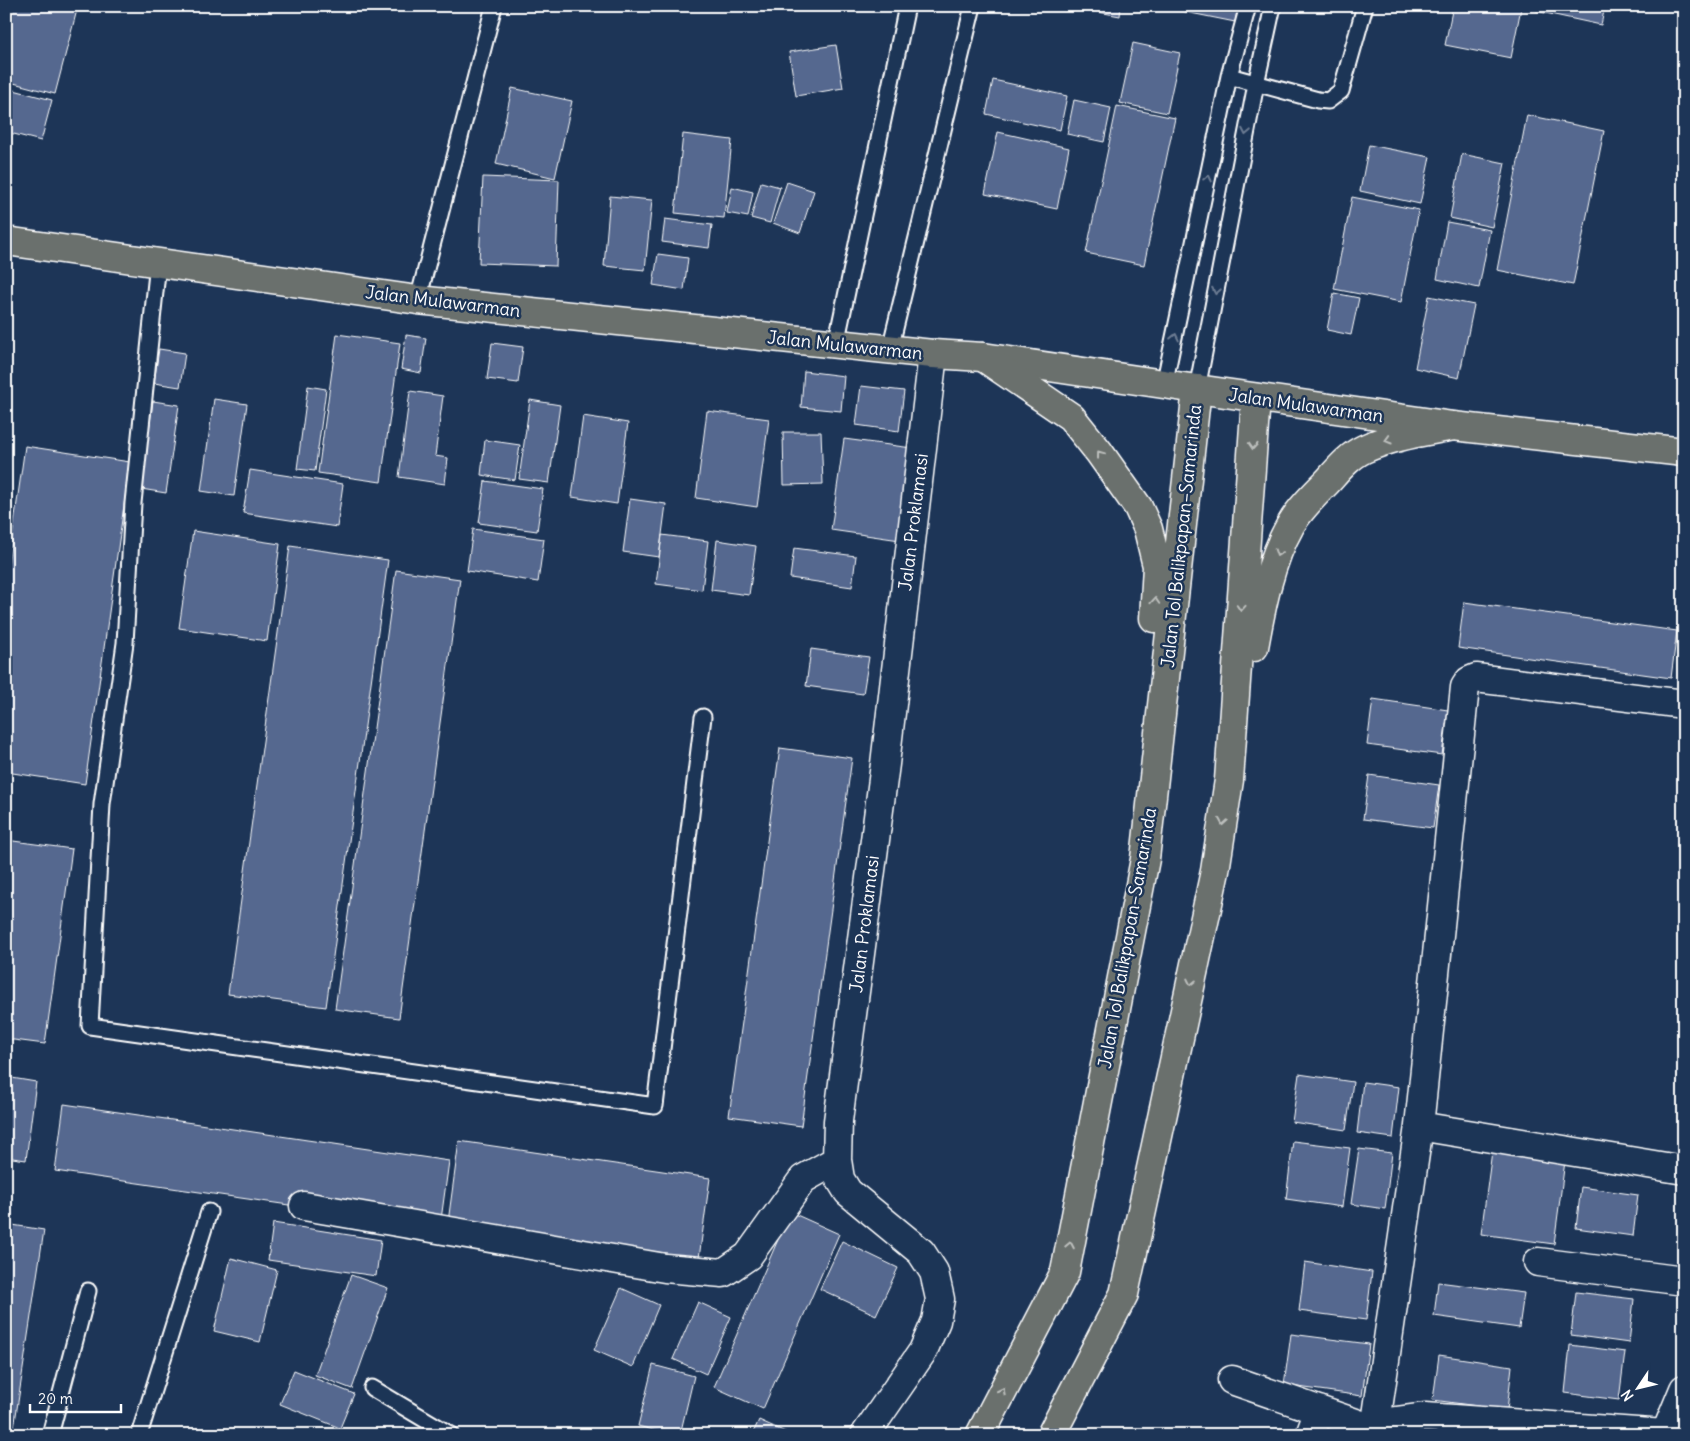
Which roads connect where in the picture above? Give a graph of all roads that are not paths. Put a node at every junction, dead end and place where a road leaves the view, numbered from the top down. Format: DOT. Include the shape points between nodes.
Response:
graph roads {
  1 [pos="494,6"];
  2 [pos="907,6"];
  3 [pos="973,6"];
  4 [pos="1248,6"];
  5 [pos="1273,6"];
  6 [pos="1365,6"];
  7 [pos="1230,76"];
  8 [pos="1256,84"];
  9 [pos="6,241"];
  10 [pos="158,263"];
  11 [pos="418,300"];
  12 [pos="836,344"];
  13 [pos="890,349"];
  14 [pos="933,354"];
  15 [pos="983,357"];
  16 [pos="1164,385"];
  17 [pos="1197,389"];
  18 [pos="1256,398"];
  19 [pos="1453,426"];
  20 [pos="1684,452"];
  21 [pos="1684,704"];
  22 [pos="703,717"];
  23 [pos="1229,780"];
  24 [pos="1145,859"];
  25 [pos="1418,1126"];
  26 [pos="837,1160"];
  27 [pos="1684,1170"];
  28 [pos="304,1206"];
  29 [pos="209,1212"];
  30 [pos="1538,1262"];
  31 [pos="1684,1281"];
  32 [pos="88,1291"];
  33 [pos="1232,1380"];
  34 [pos="372,1388"];
  35 [pos="1684,1390"];
  36 [pos="1319,1410"];
  37 [pos="1383,1432"];
  38 [pos="1665,1434"];
  39 [pos="50,1435"];
  40 [pos="139,1435"];
  41 [pos="451,1435"];
  42 [pos="865,1435"];
  43 [pos="980,1435"];
  44 [pos="1050,1435"];
  45 [pos="1310,1435"];
  1 -- 11 [label="lane"];
  2 -- 12 [label="lane"];
  3 -- 13 [label="lane"];
  4 -- 7 [label="lane"];
  5 -- 8 [label="lane"];
  6 -- 8 [label="lane" via="1341,91 1328,101"];
  7 -- 8 [label="lane"];
  16 -- 7 [label="lane, one-way"];
  8 -- 17 [label="lane, one-way"];
  9 -- 10 [label="main road, Jalan Mulawarman"];
  10 -- 11 [label="main road, Jalan Mulawarman"];
  10 -- 22 [label="lane" via="133,504 124,642 102,804 90,1026 655,1106"];
  11 -- 12 [label="main road, Jalan Mulawarman"];
  12 -- 13 [label="main road, Jalan Mulawarman"];
  13 -- 14 [label="main road, Jalan Mulawarman"];
  14 -- 15 [label="main road, Jalan Mulawarman"];
  14 -- 26 [label="street, Jalan Proklamasi" via="885,764 838,1121"];
  15 -- 16 [label="main road, Jalan Mulawarman"];
  24 -- 15 [label="main road, one-way" via="1143,771 1157,566 1148,529 1138,507 1071,417"];
  16 -- 17 [label="main road, Jalan Mulawarman"];
  17 -- 18 [label="main road, Jalan Mulawarman"];
  17 -- 24 [label="main road, Jalan Tol Balikpapan–Samarinda"];
  18 -- 19 [label="main road, Jalan Mulawarman"];
  18 -- 23 [label="main road, one-way"];
  19 -- 20 [label="main road, Jalan Mulawarman"];
  19 -- 23 [label="main road, one-way" via="1386,440 1362,450 1343,465 1290,525 1262,602"];
  21 -- 25 [label="street" via="1476,678 1466,684"];
  23 -- 44 [label="main road, one-way" via="1215,871 1124,1294"];
  43 -- 24 [label="main road, Jalan Tol Balikpapan–Samarinda, one-way" via="1064,1272"];
  25 -- 27 [label="street"];
  25 -- 37 [label="street"];
  26 -- 28 [label="street" via="803,1179 748,1256 723,1274 665,1268"];
  26 -- 42 [label="street, Jalan Proklamasi" via="840,1179 848,1192 920,1252 934,1272 940,1299 924,1351"];
  29 -- 40 [label="lane"];
  30 -- 31 [label="street"];
  32 -- 39 [label="lane"];
  33 -- 36 [label="street"];
  34 -- 41 [label="lane"];
  35 -- 38 [label="street"];
  36 -- 37 [label="street"];
  36 -- 45 [label="street"];
  37 -- 38 [label="street" via="1396,1421 1425,1417"];
}
